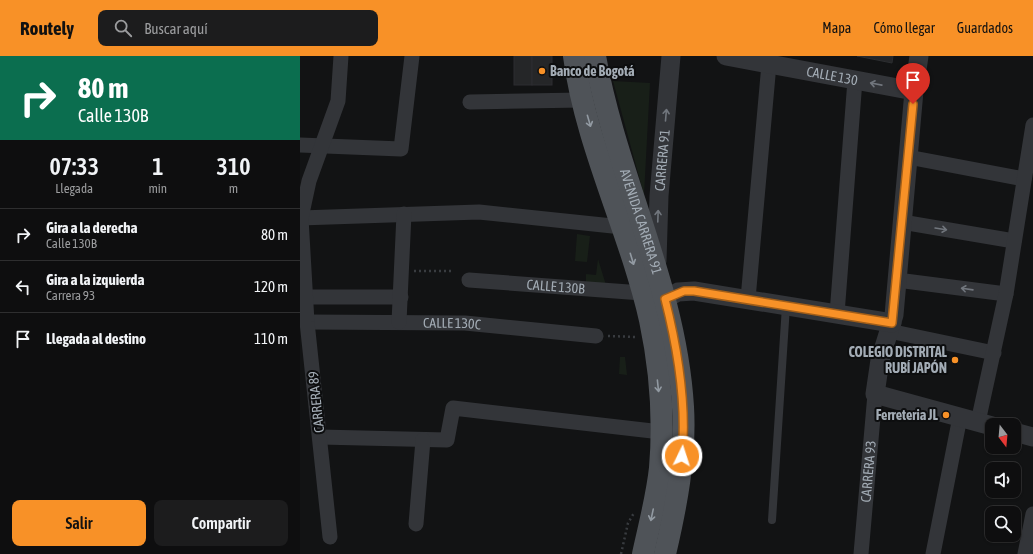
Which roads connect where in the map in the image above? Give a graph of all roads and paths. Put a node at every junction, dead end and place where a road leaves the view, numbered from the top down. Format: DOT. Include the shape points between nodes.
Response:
graph roads {
  1 [pos="341,56"];
  2 [pos="412,56"];
  3 [pos="574,56"];
  4 [pos="595,56"];
  5 [pos="671,56"];
  6 [pos="726,56"];
  7 [pos="919,56"];
  8 [pos="782,62"];
  9 [pos="855,80"];
  10 [pos="914,91"];
  11 [pos="582,100"];
  12 [pos="470,102"];
  13 [pos="1033,125"];
  14 [pos="300,145"];
  15 [pos="323,146"];
  16 [pos="908,157"];
  17 [pos="1024,179"];
  18 [pos="404,214"];
  19 [pos="301,218"];
  20 [pos="902,222"];
  21 [pos="622,227"];
  22 [pos="1014,241"];
  23 [pos="656,264"];
  24 [pos="402,271"];
  25 [pos="454,271"];
  26 [pos="469,280"];
  27 [pos="897,280"];
  28 [pos="642,293"];
  29 [pos="1006,294"];
  30 [pos="306,297"];
  31 [pos="401,297"];
  32 [pos="665,299"];
  33 [pos="748,299"];
  34 [pos="786,306"];
  35 [pos="837,314"];
  36 [pos="307,322"];
  37 [pos="399,322"];
  38 [pos="891,327"];
  39 [pos="596,336"];
  40 [pos="636,337"];
  41 [pos="994,353"];
  42 [pos="306,363"];
  43 [pos="875,394"];
  44 [pos="977,422"];
  45 [pos="661,432"];
  46 [pos="1021,434"];
  47 [pos="1033,437"];
  48 [pos="320,438"];
  49 [pos="423,440"];
  50 [pos="1033,514"];
  51 [pos="772,520"];
  52 [pos="416,524"];
  53 [pos="330,537"];
  54 [pos="643,554"];
  55 [pos="665,554"];
  56 [pos="861,554"];
  57 [pos="933,554"];
  58 [pos="1025,554"];
  1 -- 15 [label="street, CARRERA 89" via="338,101"];
  2 -- 15 [label="street" via="401,149"];
  3 -- 11 [label="main road, AVENIDA CARRERA 91"];
  4 -- 23 [label="main road, AVENIDA CARRERA 91" via="606,107"];
  23 -- 5 [label="street, CARRERA 91, one-way"];
  6 -- 8 [label="street, CALLE 130"];
  7 -- 10 [label="street, CARRERA 93"];
  8 -- 9 [label="street, CALLE 130"];
  8 -- 33 [label="street"];
  10 -- 9 [label="street, CALLE 130, one-way"];
  9 -- 35 [label="street"];
  10 -- 16 [label="street, CARRERA 93"];
  11 -- 12 [label="street"];
  11 -- 21 [label="main road, AVENIDA CARRERA 91, one-way"];
  13 -- 17 [label="street"];
  14 -- 15 [label="street"];
  15 -- 19 [label="street, CARRERA 89" via="309,181"];
  16 -- 17 [label="street"];
  16 -- 20 [label="street, CARRERA 93"];
  17 -- 22 [label="street"];
  18 -- 19 [label="street"];
  18 -- 21 [label="street" via="479,212"];
  18 -- 24 [label="street"];
  19 -- 30 [label="street, CARRERA 89"];
  20 -- 22 [label="street, one-way"];
  20 -- 27 [label="street, CARRERA 93"];
  21 -- 28 [label="main road, AVENIDA CARRERA 91, one-way"];
  22 -- 29 [label="street"];
  23 -- 32 [label="main road, AVENIDA CARRERA 91"];
  24 -- 25 [label="path"];
  24 -- 31 [label="street"];
  26 -- 28 [label="street, CALLE 130B"];
  29 -- 27 [label="street, one-way"];
  27 -- 38 [label="street, CARRERA 93"];
  28 -- 45 [label="main road, AVENIDA CARRERA 91, one-way" via="650,320 655,353"];
  29 -- 41 [label="street"];
  30 -- 31 [label="street"];
  30 -- 36 [label="street, CARRERA 89"];
  31 -- 37 [label="street"];
  32 -- 33 [label="street" via="678,292 690,290"];
  32 -- 55 [label="main road, AVENIDA CARRERA 91" via="677,352 684,415 681,471"];
  33 -- 34 [label="street"];
  34 -- 35 [label="street"];
  34 -- 51 [label="lane"];
  35 -- 38 [label="street"];
  36 -- 37 [label="street, CALLE 130C"];
  36 -- 42 [label="street, CARRERA 89"];
  37 -- 39 [label="street, CALLE 130C" via="465,323"];
  38 -- 41 [label="street"];
  38 -- 43 [label="street, CARRERA 93" via="880,360"];
  39 -- 40 [label="path"];
  41 -- 44 [label="street"];
  42 -- 48 [label="street, CARRERA 89"];
  43 -- 44 [label="street"];
  43 -- 56 [label="street, CARRERA 93"];
  44 -- 57 [label="street"];
  45 -- 49 [label="street" via="453,408 447,440"];
  45 -- 54 [label="main road, AVENIDA CARRERA 91, one-way" via="660,469"];
  46 -- 47 [label="street"];
  48 -- 49 [label="street"];
  48 -- 53 [label="street, CARRERA 89"];
  49 -- 52 [label="street"];
  50 -- 58 [label="street"];
}
